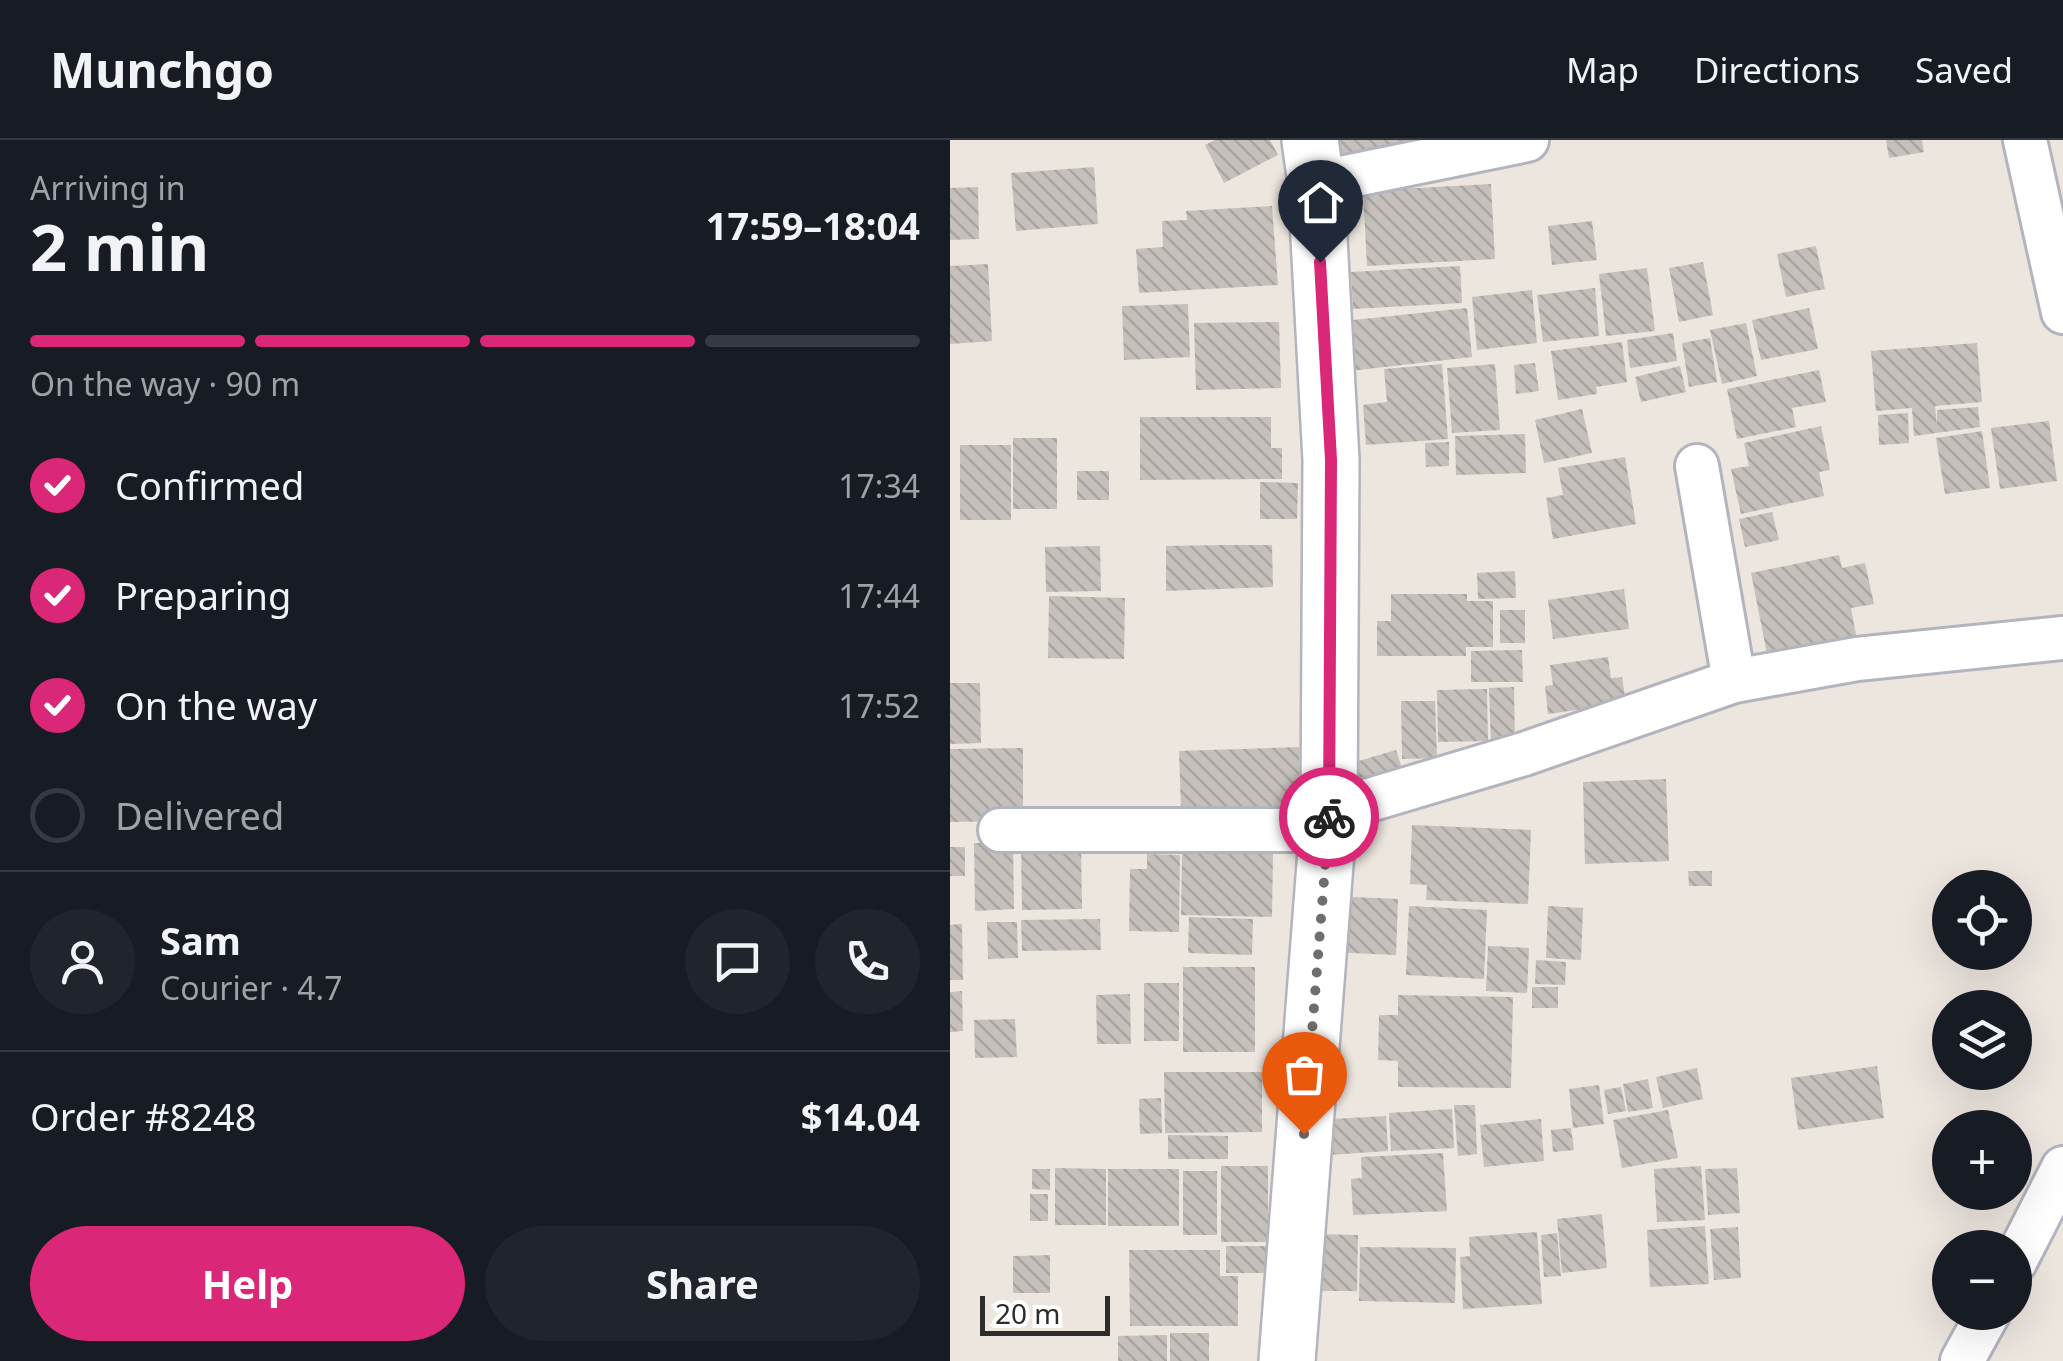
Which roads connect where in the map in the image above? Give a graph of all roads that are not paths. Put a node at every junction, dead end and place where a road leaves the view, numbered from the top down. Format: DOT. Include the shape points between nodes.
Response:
graph roads {
  1 [pos="1526,140"];
  2 [pos="2025,140"];
  3 [pos="1313,161"];
  4 [pos="2063,312"];
  5 [pos="1697,466"];
  6 [pos="2063,638"];
  7 [pos="1734,681"];
  8 [pos="1328,821"];
  9 [pos="1000,830"];
  10 [pos="2063,1168"];
  11 [pos="2031,1230"];
  12 [pos="1979,1330"];
  13 [pos="1287,1361"];
  14 [pos="1962,1361"];
  1 -- 3 [label="street"];
  2 -- 4 [label="street"];
  3 -- 8 [label="street" via="1331,460"];
  5 -- 7 [label="street"];
  6 -- 7 [label="street"];
  7 -- 8 [label="street"];
  8 -- 9 [label="street"];
  8 -- 13 [label="street"];
  10 -- 11 [label="street"];
  12 -- 14 [label="street"];
}
